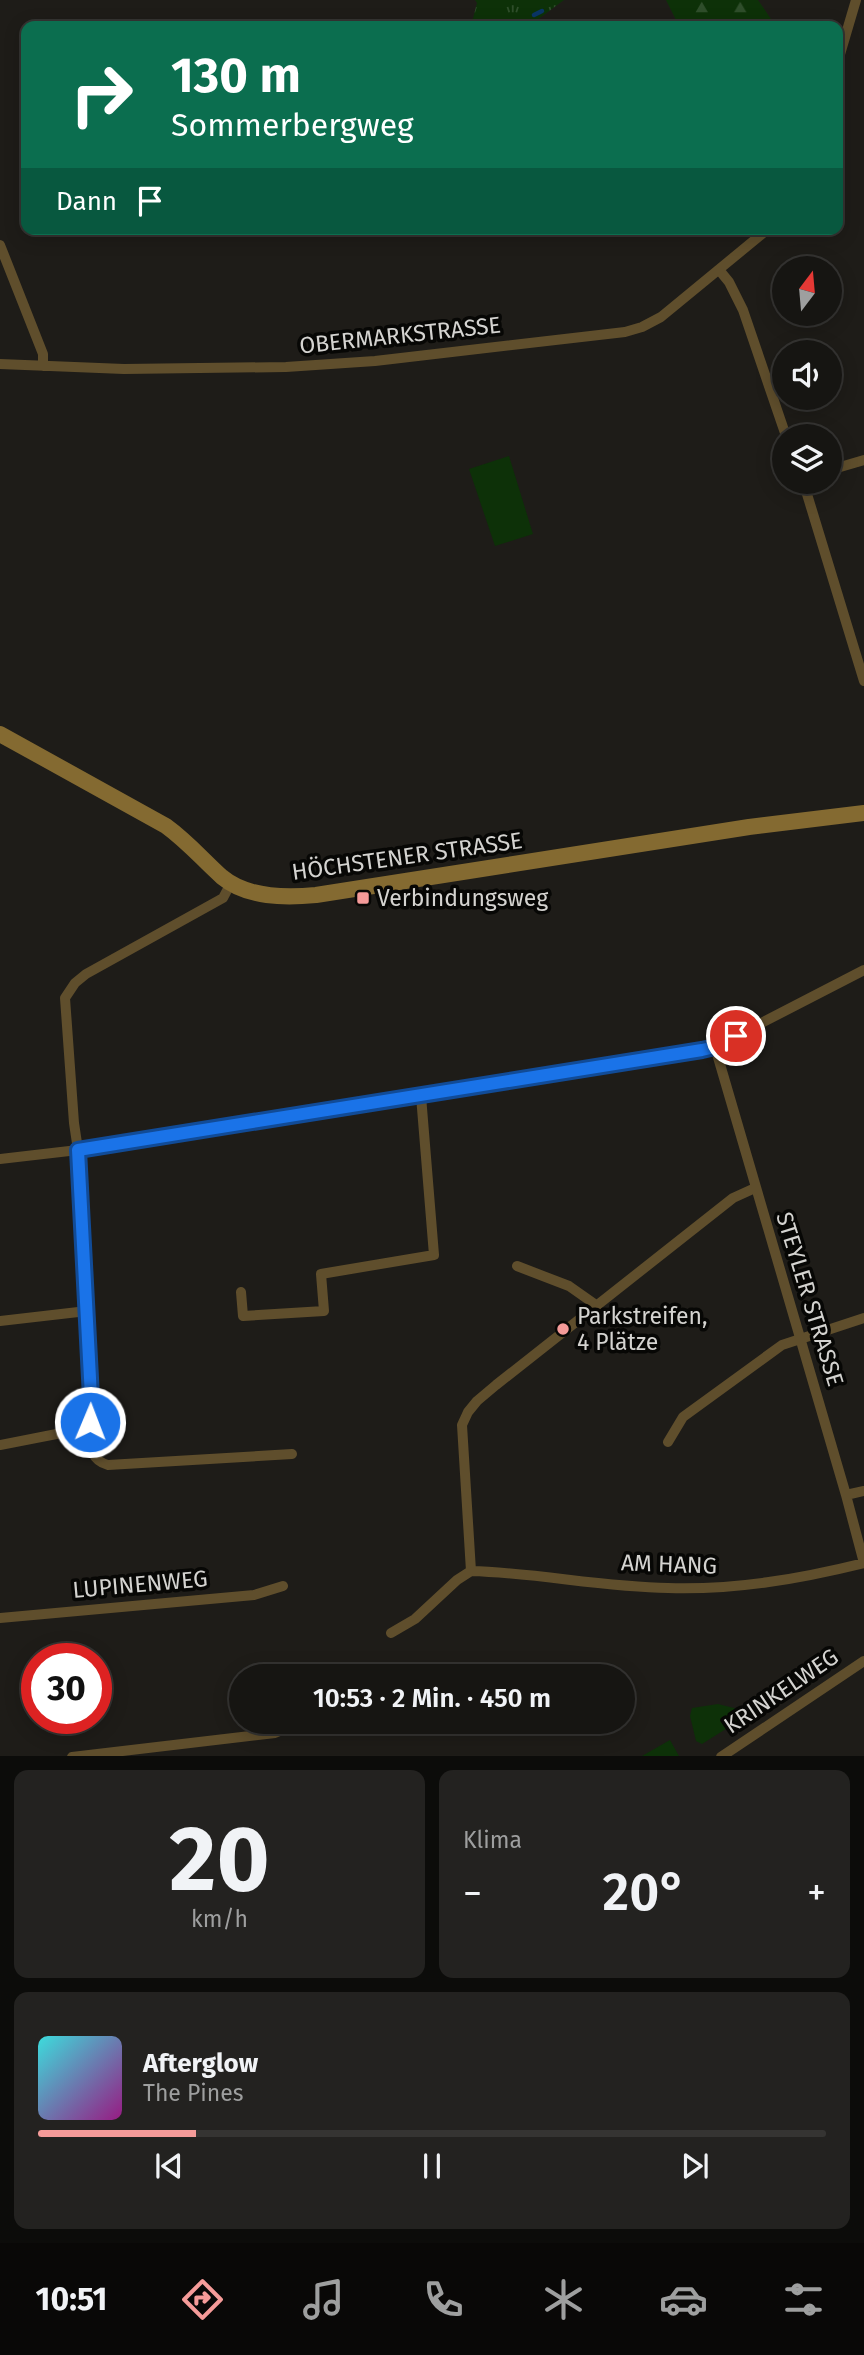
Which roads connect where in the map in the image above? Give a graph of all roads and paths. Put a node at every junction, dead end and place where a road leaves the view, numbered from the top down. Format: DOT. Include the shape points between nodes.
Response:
graph roads {
  1 [pos="856,0"];
  2 [pos="843,44"];
  3 [pos="761,235"];
  4 [pos="0,245"];
  5 [pos="720,271"];
  6 [pos="0,364"];
  7 [pos="43,366"];
  8 [pos="782,424"];
  9 [pos="864,460"];
  10 [pos="842,466"];
  11 [pos="807,494"];
  12 [pos="864,681"];
  13 [pos="0,734"];
  14 [pos="864,813"];
  15 [pos="231,883"];
  16 [pos="864,970"];
  17 [pos="715,1047"];
  18 [pos="421,1096"];
  19 [pos="78,1150"];
  20 [pos="0,1158"];
  21 [pos="755,1188"];
  22 [pos="517,1266"];
  23 [pos="241,1292"];
  24 [pos="596,1305"];
  25 [pos="86,1311"];
  26 [pos="864,1318"];
  27 [pos="0,1321"];
  28 [pos="800,1337"];
  29 [pos="88,1426"];
  30 [pos="668,1442"];
  31 [pos="0,1445"];
  32 [pos="292,1454"];
  33 [pos="864,1490"];
  34 [pos="846,1495"];
  35 [pos="864,1563"];
  36 [pos="471,1570"];
  37 [pos="283,1586"];
  38 [pos="0,1618"];
  39 [pos="391,1633"];
  40 [pos="864,1661"];
  41 [pos="266,1734"];
  42 [pos="72,1756"];
  43 [pos="722,1756"];
  1 -- 2 [label="street"];
  3 -- 5 [label="street, OBERMARKSTRASSE"];
  4 -- 7 [label="street" via="43,354"];
  5 -- 7 [label="street, OBERMARKSTRASSE" via="653,322 606,335 320,365"];
  5 -- 8 [label="street" via="743,310"];
  6 -- 7 [label="street, OBERMARKSTRASSE"];
  9 -- 10 [label="street"];
  11 -- 12 [label="street"];
  13 -- 15 [label="main road, HÖCHSTENER STRASSE" via="166,826"];
  14 -- 15 [label="main road, HÖCHSTENER STRASSE" via="316,895 262,894"];
  15 -- 19 [label="street" via="223,898 86,974 65,998"];
  16 -- 17 [label="street"];
  17 -- 18 [label="street"];
  17 -- 21 [label="street, STEYLER STRASSE"];
  18 -- 19 [label="street"];
  18 -- 23 [label="street" via="434,1255 321,1274 324,1311 243,1317"];
  19 -- 20 [label="street"];
  19 -- 25 [label="street"];
  21 -- 24 [label="street" via="733,1198"];
  21 -- 28 [label="street, STEYLER STRASSE"];
  22 -- 24 [label="street" via="569,1286"];
  24 -- 36 [label="street" via="468,1412 462,1425"];
  25 -- 27 [label="street"];
  25 -- 29 [label="street" via="92,1416"];
  26 -- 28 [label="street"];
  28 -- 30 [label="street" via="782,1345 683,1418"];
  28 -- 34 [label="street, STEYLER STRASSE"];
  29 -- 31 [label="street"];
  29 -- 32 [label="street" via="94,1458 108,1465"];
  33 -- 34 [label="street"];
  34 -- 35 [label="street, STEYLER STRASSE"];
  35 -- 36 [label="street, AM HANG" via="734,1588 666,1588"];
  36 -- 39 [label="street" via="415,1619"];
  37 -- 38 [label="street, LUPINENWEG" via="254,1595"];
  40 -- 43 [label="street, KRINKELWEG"];
  41 -- 42 [label="street"];
}
